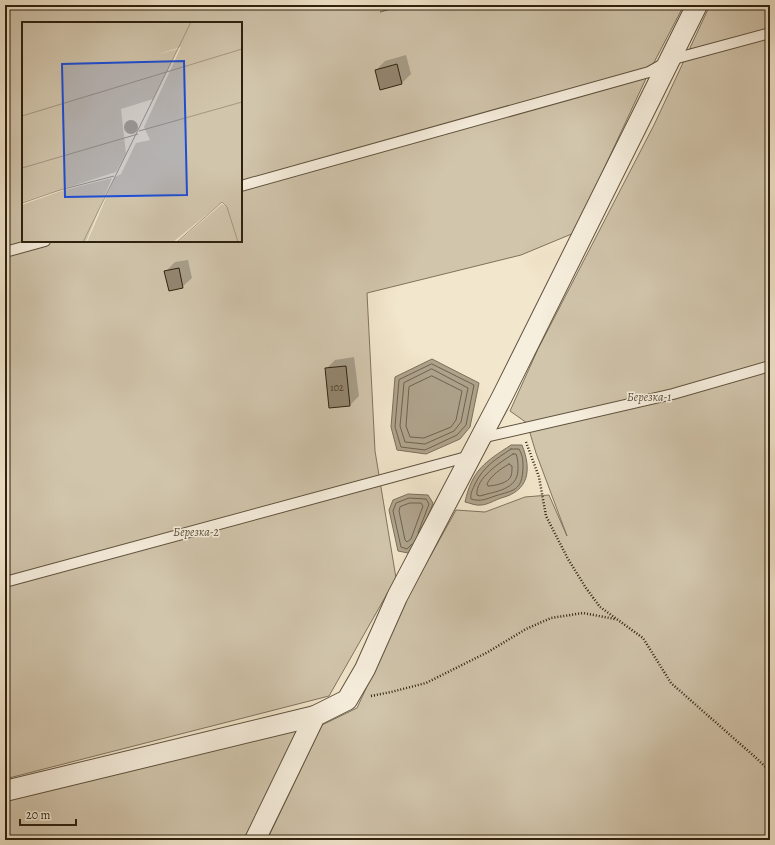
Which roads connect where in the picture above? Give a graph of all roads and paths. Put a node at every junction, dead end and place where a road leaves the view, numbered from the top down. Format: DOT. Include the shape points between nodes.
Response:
graph roads {
  1 [pos="697,5"];
  2 [pos="770,33"];
  3 [pos="670,60"];
  4 [pos="242,186"];
  5 [pos="41,242"];
  6 [pos="5,252"];
  7 [pos="770,366"];
  8 [pos="521,429"];
  9 [pos="476,447"];
  10 [pos="5,582"];
  11 [pos="616,619"];
  12 [pos="347,700"];
  13 [pos="315,716"];
  14 [pos="770,771"];
  15 [pos="5,791"];
  16 [pos="255,840"];
  1 -- 3 [label="street"];
  2 -- 3 [label="lane"];
  3 -- 4 [label="lane" via="649,72"];
  3 -- 9 [label="street"];
  5 -- 6 [label="lane"];
  7 -- 8 [label="lane" via="673,394"];
  8 -- 9 [label="lane"];
  8 -- 11 [label="path" via="539,477 546,516 586,588 600,607"];
  9 -- 10 [label="lane"];
  9 -- 12 [label="street" via="397,597 365,669"];
  11 -- 12 [label="path" via="583,613 551,618 426,683"];
  11 -- 14 [label="path" via="643,638 670,683"];
  12 -- 13 [label="street"];
  13 -- 15 [label="street"];
  13 -- 16 [label="street"];
}
